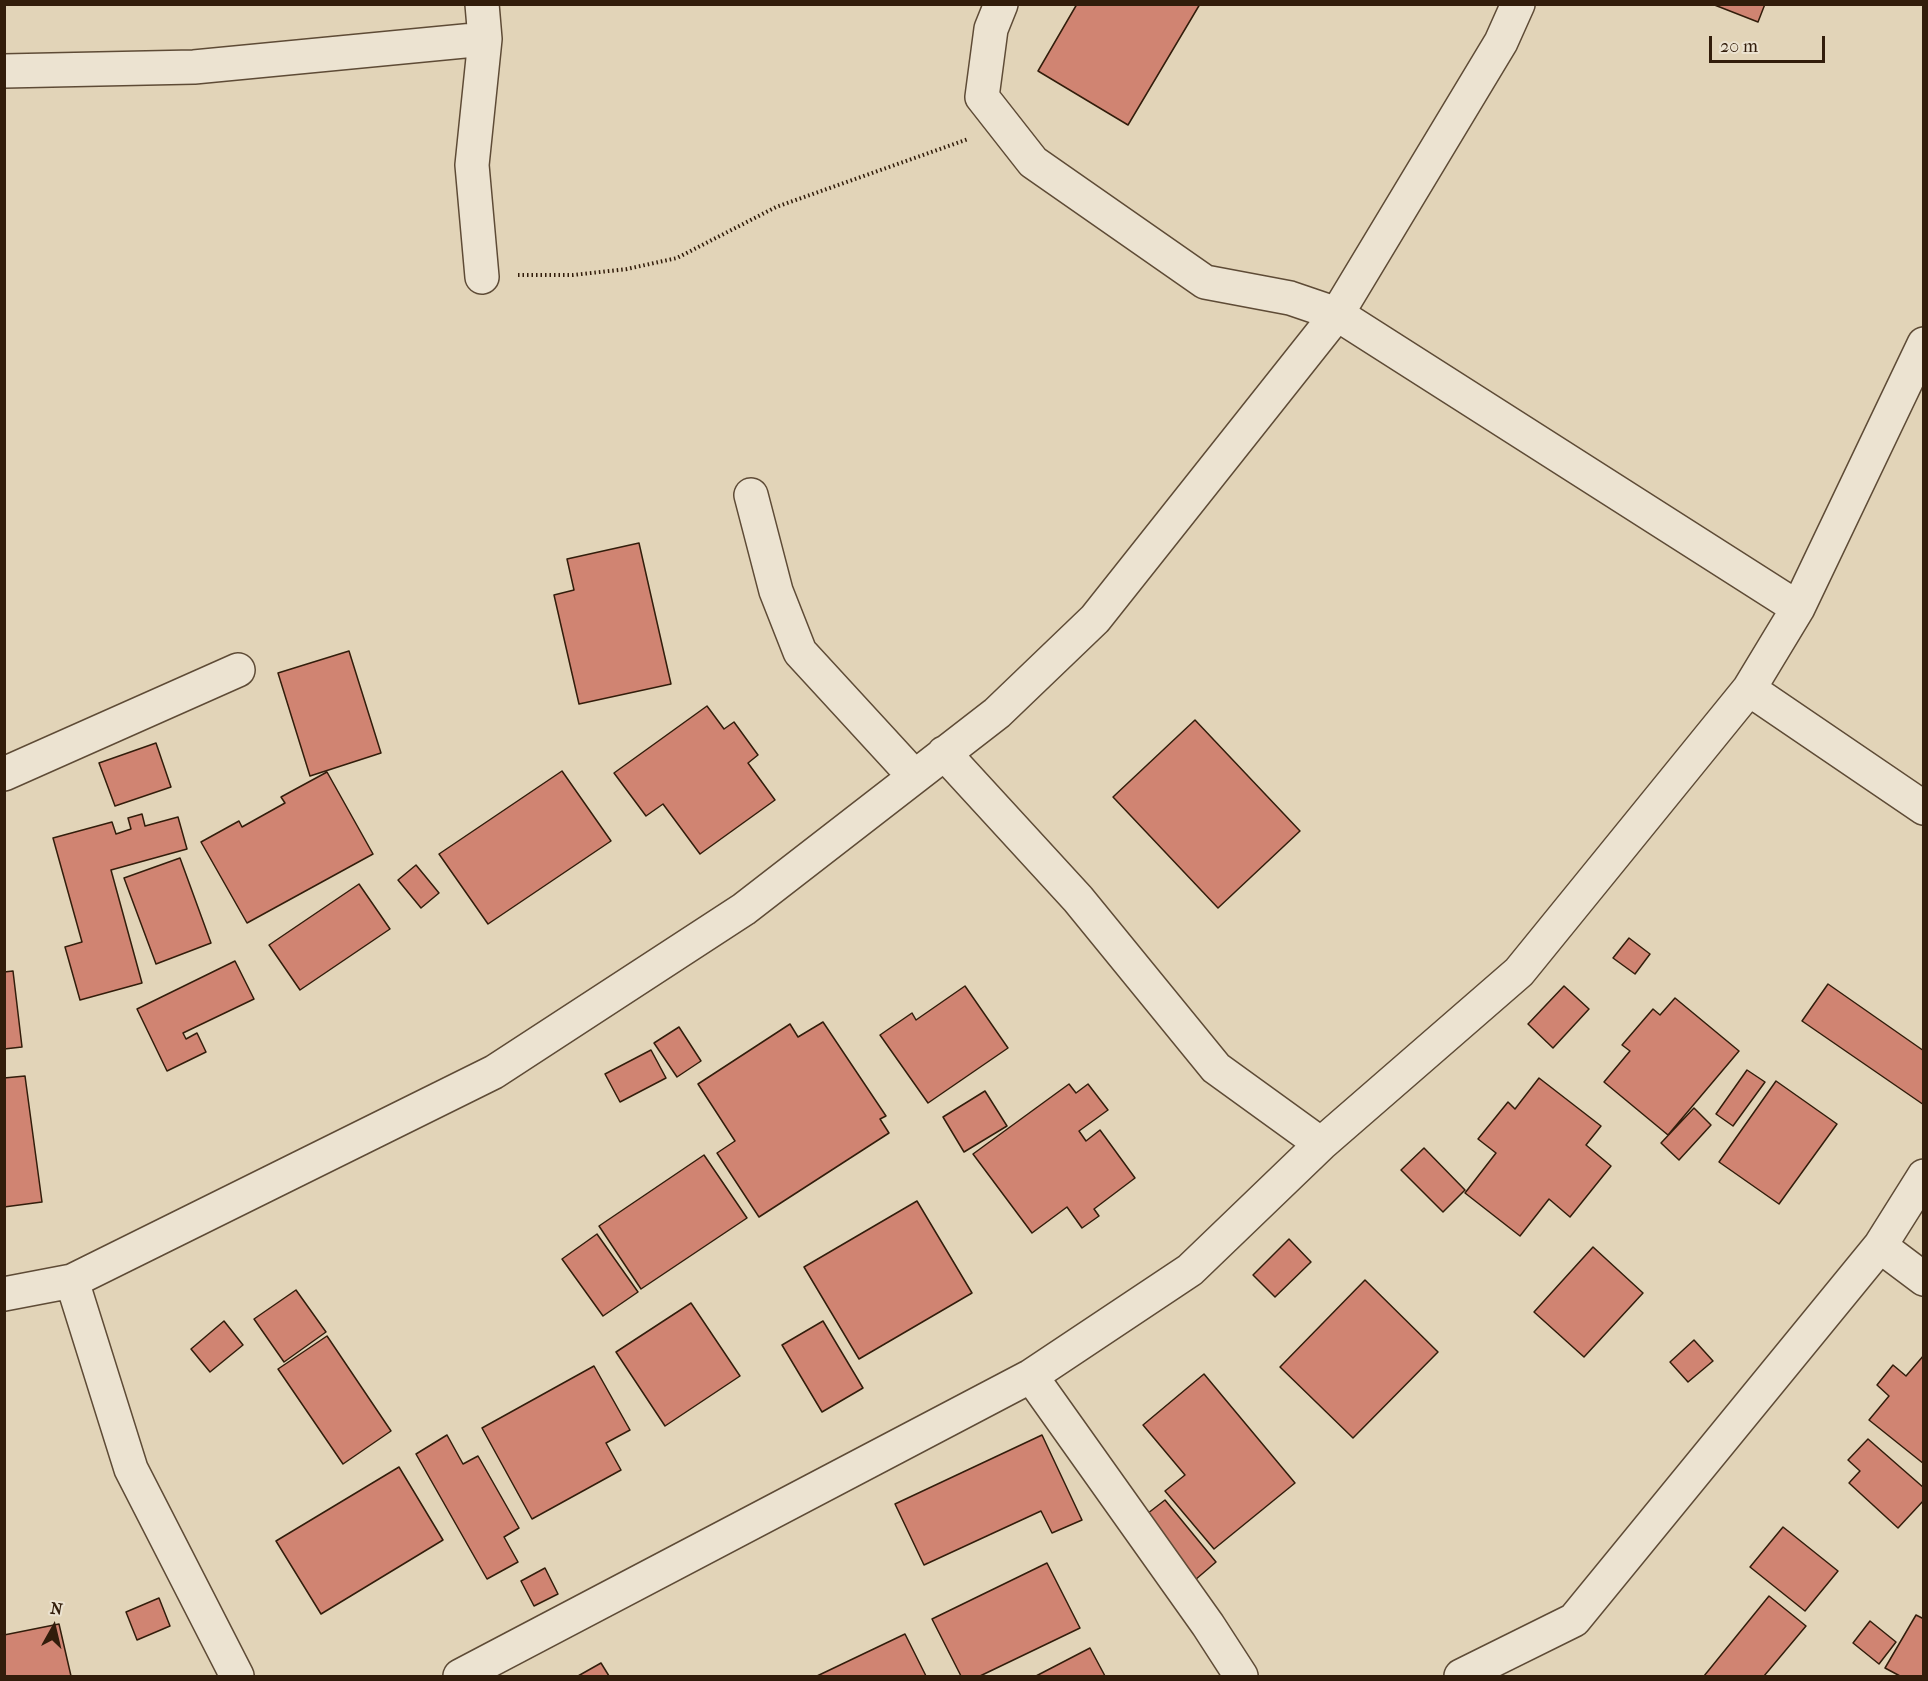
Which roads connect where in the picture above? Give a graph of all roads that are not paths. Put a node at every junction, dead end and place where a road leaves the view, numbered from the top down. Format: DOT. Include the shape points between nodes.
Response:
graph roads {
  1 [pos="482,4"];
  2 [pos="1001,4"];
  3 [pos="1518,4"];
  4 [pos="486,39"];
  5 [pos="4,71"];
  6 [pos="482,277"];
  7 [pos="1337,315"];
  8 [pos="1923,344"];
  9 [pos="751,495"];
  10 [pos="1798,609"];
  11 [pos="238,670"];
  12 [pos="1749,689"];
  13 [pos="944,753"];
  14 [pos="4,774"];
  15 [pos="914,776"];
  16 [pos="1923,808"];
  17 [pos="1321,1144"];
  18 [pos="1923,1176"];
  19 [pos="1880,1246"];
  20 [pos="1923,1279"];
  21 [pos="72,1281"];
  22 [pos="4,1294"];
  23 [pos="1031,1376"];
  24 [pos="237,1677"];
  25 [pos="460,1677"];
  26 [pos="1241,1677"];
  27 [pos="1461,1677"];
  1 -- 4 [label="street"];
  2 -- 7 [label="street" via="992,29 982,97 1032,162 1205,282 1290,298"];
  3 -- 7 [label="street" via="1501,42"];
  4 -- 5 [label="street" via="194,67"];
  4 -- 6 [label="street" via="472,165"];
  7 -- 10 [label="street"];
  7 -- 13 [label="street" via="1095,620 997,713"];
  8 -- 10 [label="street"];
  9 -- 15 [label="street" via="776,591 800,652"];
  10 -- 12 [label="street"];
  11 -- 14 [label="street"];
  12 -- 16 [label="street"];
  12 -- 17 [label="street" via="1519,972"];
  13 -- 15 [label="street"];
  13 -- 17 [label="street" via="1078,899 1216,1068"];
  15 -- 21 [label="street" via="744,909 494,1072"];
  17 -- 23 [label="street" via="1190,1270"];
  18 -- 19 [label="street"];
  19 -- 20 [label="street"];
  19 -- 27 [label="street" via="1574,1620"];
  21 -- 22 [label="street"];
  21 -- 24 [label="street" via="130,1469"];
  23 -- 25 [label="street"];
  23 -- 26 [label="street"];
}
